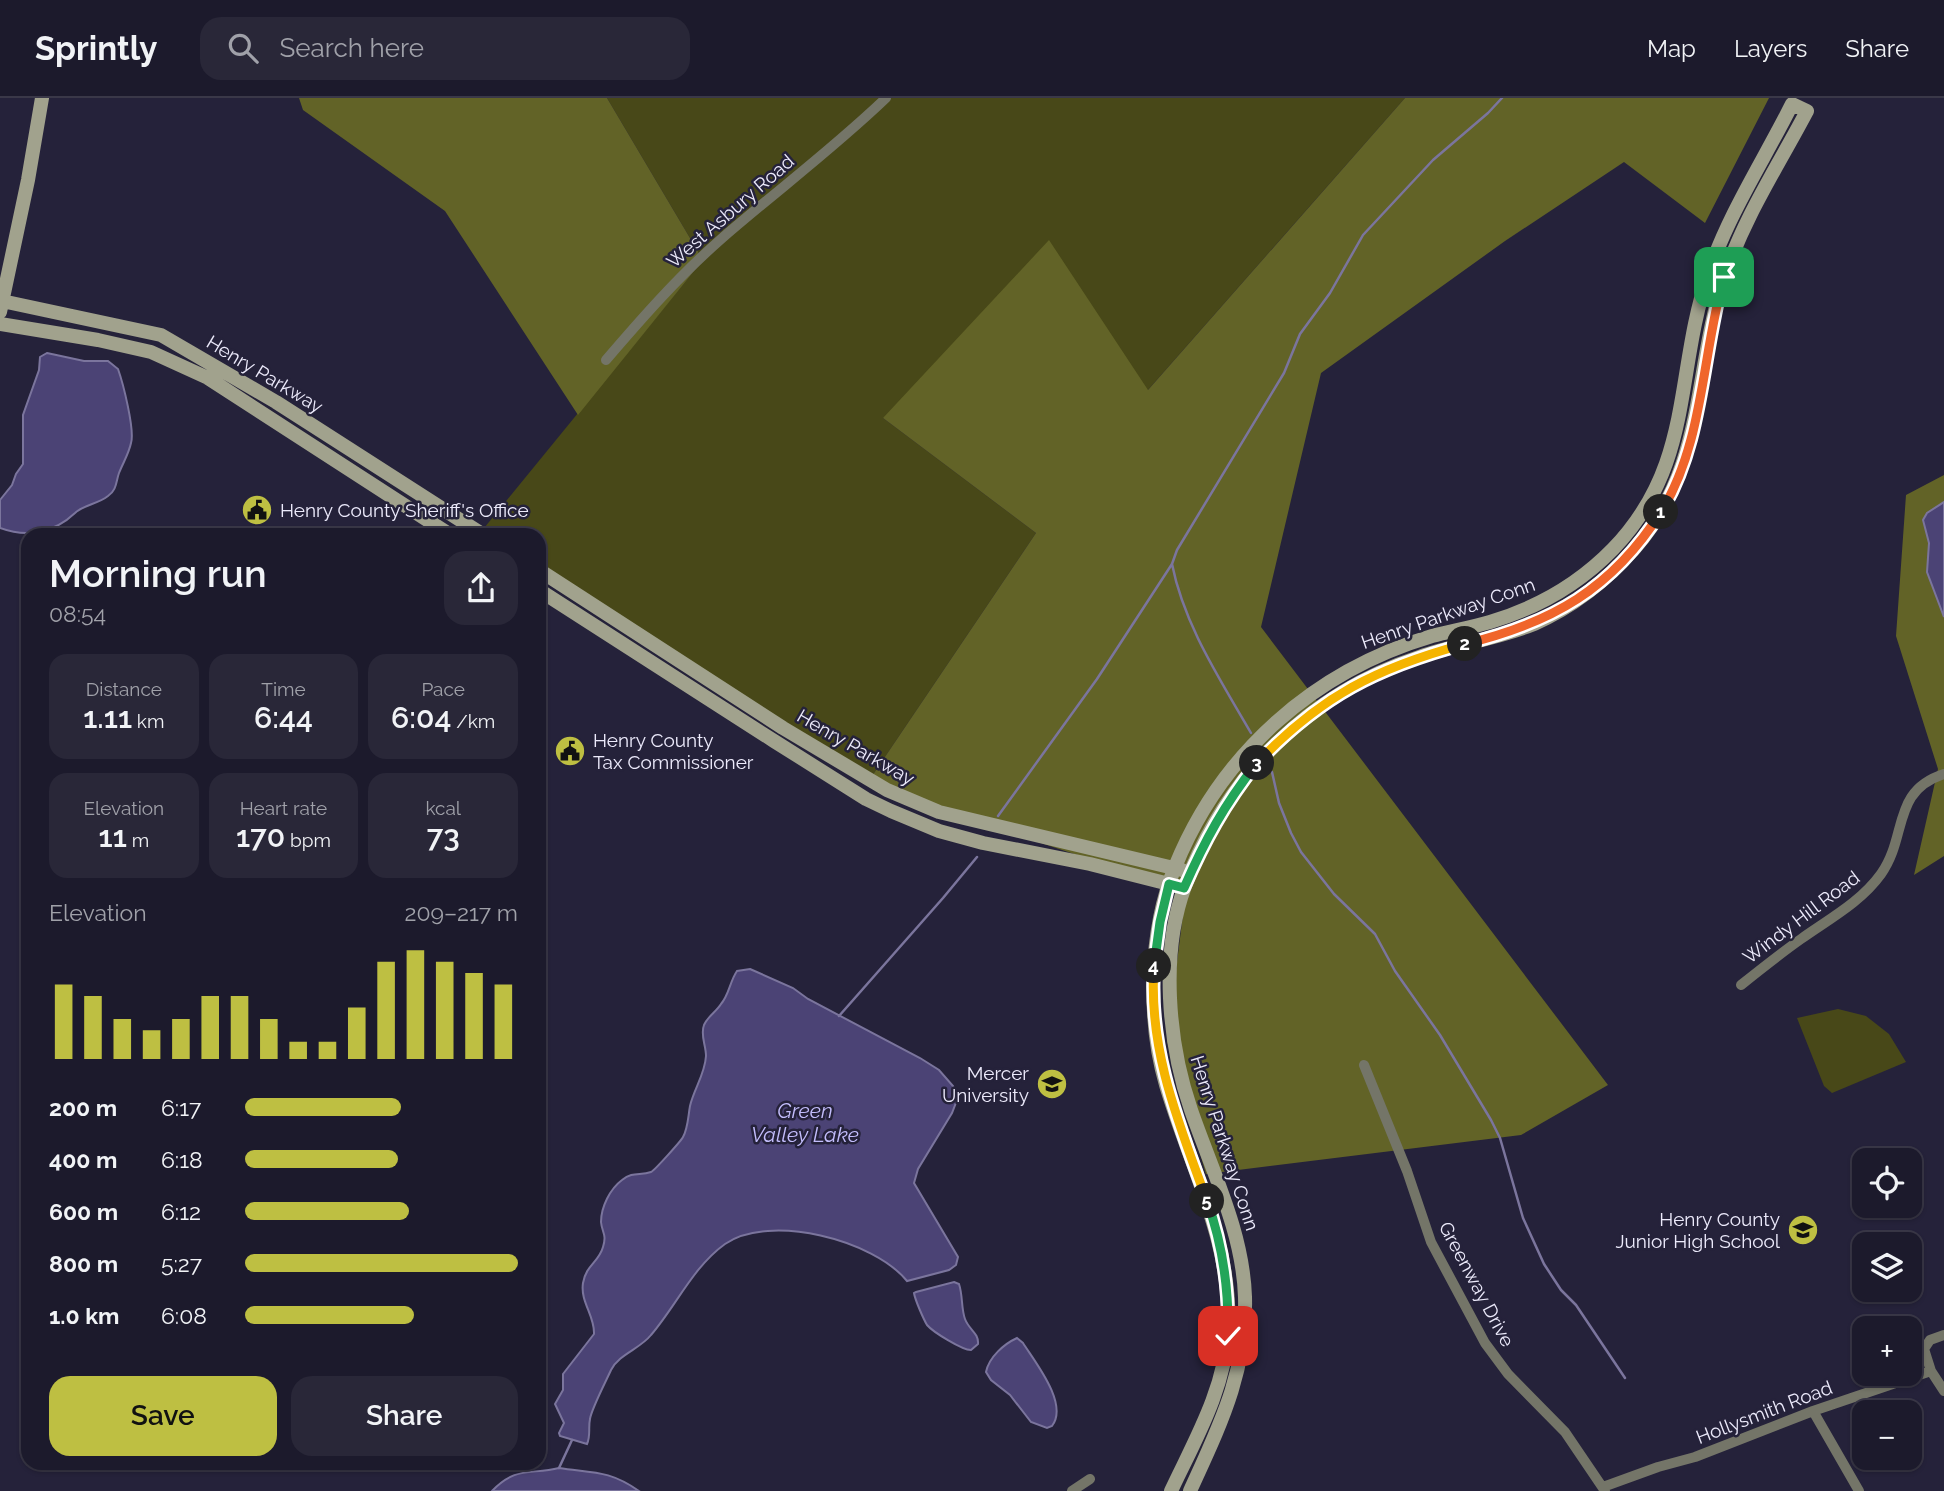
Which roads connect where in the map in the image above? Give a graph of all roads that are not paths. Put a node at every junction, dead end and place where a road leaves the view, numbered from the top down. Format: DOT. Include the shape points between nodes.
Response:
graph roads {
  1 [pos="42,98"];
  2 [pos="886,98"];
  3 [pos="1,306"];
  4 [pos="0,324"];
  5 [pos="606,360"];
  6 [pos="440,528"];
  7 [pos="473,528"];
  8 [pos="546,575"];
  9 [pos="546,594"];
  10 [pos="1944,774"];
  11 [pos="1175,867"];
  12 [pos="1190,873"];
  13 [pos="1176,886"];
  14 [pos="1741,985"];
  15 [pos="1364,1065"];
  16 [pos="1944,1335"];
  17 [pos="1931,1371"];
  18 [pos="1944,1391"];
  19 [pos="1813,1411"];
  20 [pos="1090,1479"];
  21 [pos="1604,1489"];
  22 [pos="1072,1491"];
  23 [pos="1171,1491"];
  24 [pos="1190,1491"];
  25 [pos="1859,1491"];
  1 -- 3 [label="street"];
  2 -- 5 [label="street, West Asbury Road" via="694,264"];
  3 -- 7 [label="street, Henry Parkway" via="161,335 276,402"];
  4 -- 6 [label="street, Henry Parkway" via="151,352 208,378"];
  8 -- 11 [label="street, Henry Parkway" via="887,790 939,812"];
  9 -- 13 [label="street, Henry Parkway" via="891,811 983,843"];
  10 -- 14 [label="street, Windy Hill Road" via="1928,779 1912,794 1891,856 1875,882"];
  11 -- 12 [label="street, Henry Parkway"];
  11 -- 12 [label="street, Henry Parkway Conn" via="1201,813 1228,773 1253,743 1304,697 1375,657 1544,601 1592,569 1633,526 1667,465 1709,272 1792,104 1807,111 1733,253 1715,308 1688,451 1664,507 1634,549 1596,587 1560,611 1513,631 1399,663 1326,702 1257,762 1222,809"];
  11 -- 13 [label="street, Henry Parkway Conn"];
  12 -- 13 [label="street, Henry Parkway Conn"];
  13 -- 23 [label="street, Henry Parkway Conn" via="1154,958 1157,1047 1213,1217 1229,1310 1223,1370"];
  13 -- 24 [label="street, Henry Parkway Conn" via="1170,1012 1174,1047 1239,1250 1245,1307 1233,1393"];
  15 -- 21 [label="street, Greenway Drive" via="1431,1242 1485,1343 1508,1374 1565,1432"];
  16 -- 17 [label="street" via="1930,1340 1924,1349"];
  17 -- 18 [label="street"];
  17 -- 19 [label="street, Hollysmith Road"];
  19 -- 21 [label="street, Hollysmith Road"];
  19 -- 25 [label="street"];
  20 -- 22 [label="street"];
}
